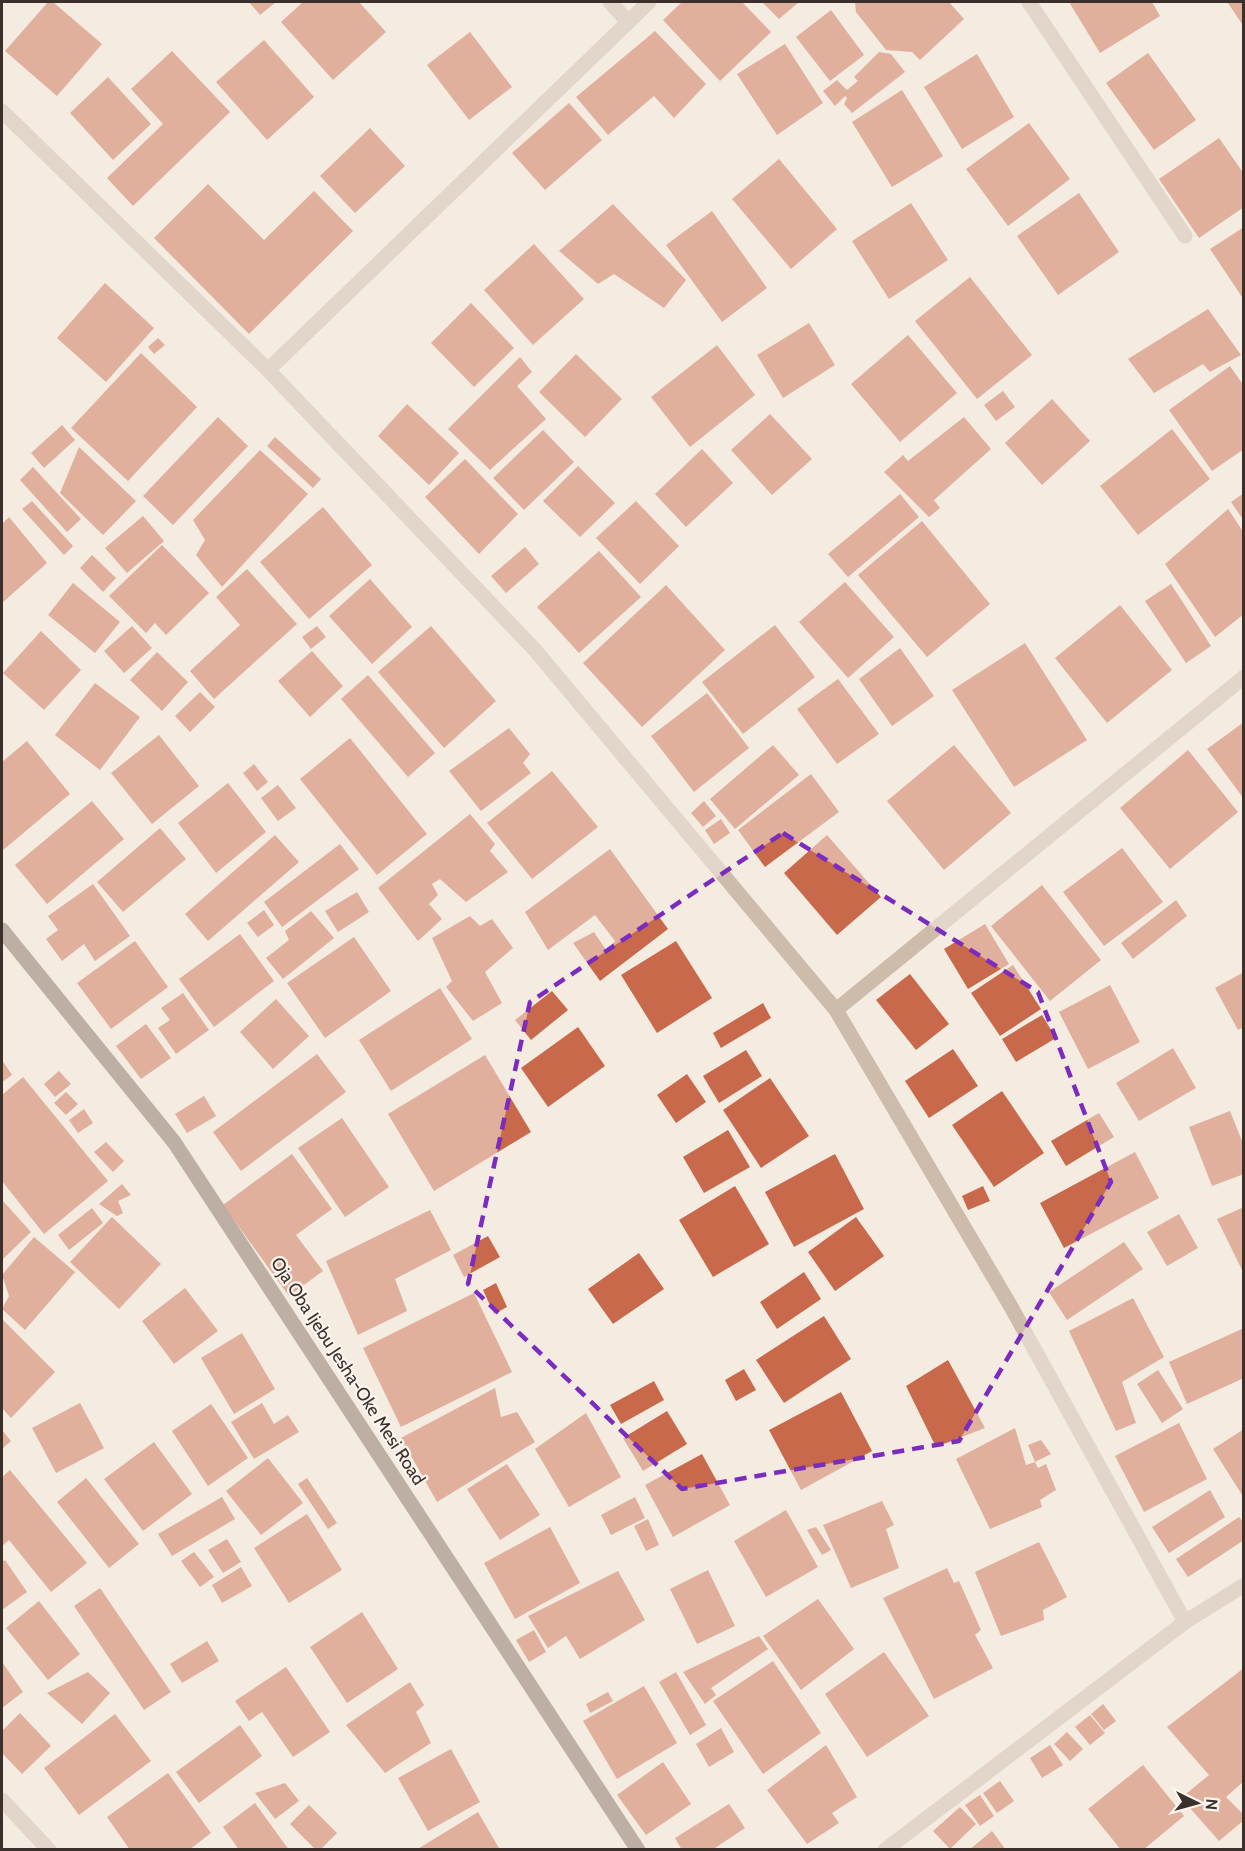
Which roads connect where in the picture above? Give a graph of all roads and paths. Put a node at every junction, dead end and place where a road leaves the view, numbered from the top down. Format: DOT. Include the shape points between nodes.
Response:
graph roads {
  1 [pos="610,2"];
  2 [pos="649,2"];
  3 [pos="1029,2"];
  4 [pos="627,21"];
  5 [pos="2,111"];
  6 [pos="1185,236"];
  7 [pos="268,370"];
  8 [pos="1244,677"];
  9 [pos="2,930"];
  10 [pos="836,1010"];
  11 [pos="1244,1585"];
  12 [pos="1185,1622"];
  13 [pos="2,1800"];
  14 [pos="49,1850"];
  15 [pos="638,1850"];
  16 [pos="885,1850"];
  1 -- 4 [label="street"];
  2 -- 4 [label="street"];
  3 -- 6 [label="street"];
  4 -- 7 [label="street"];
  5 -- 7 [label="street"];
  7 -- 10 [label="street" via="535,650"];
  8 -- 10 [label="street"];
  9 -- 15 [label="main road, Oja Oba Ijebu Jesha-Oke Mesi Road" via="174,1142"];
  10 -- 12 [label="street" via="1010,1305"];
  11 -- 12 [label="street"];
  12 -- 16 [label="street"];
  13 -- 14 [label="street"];
}
